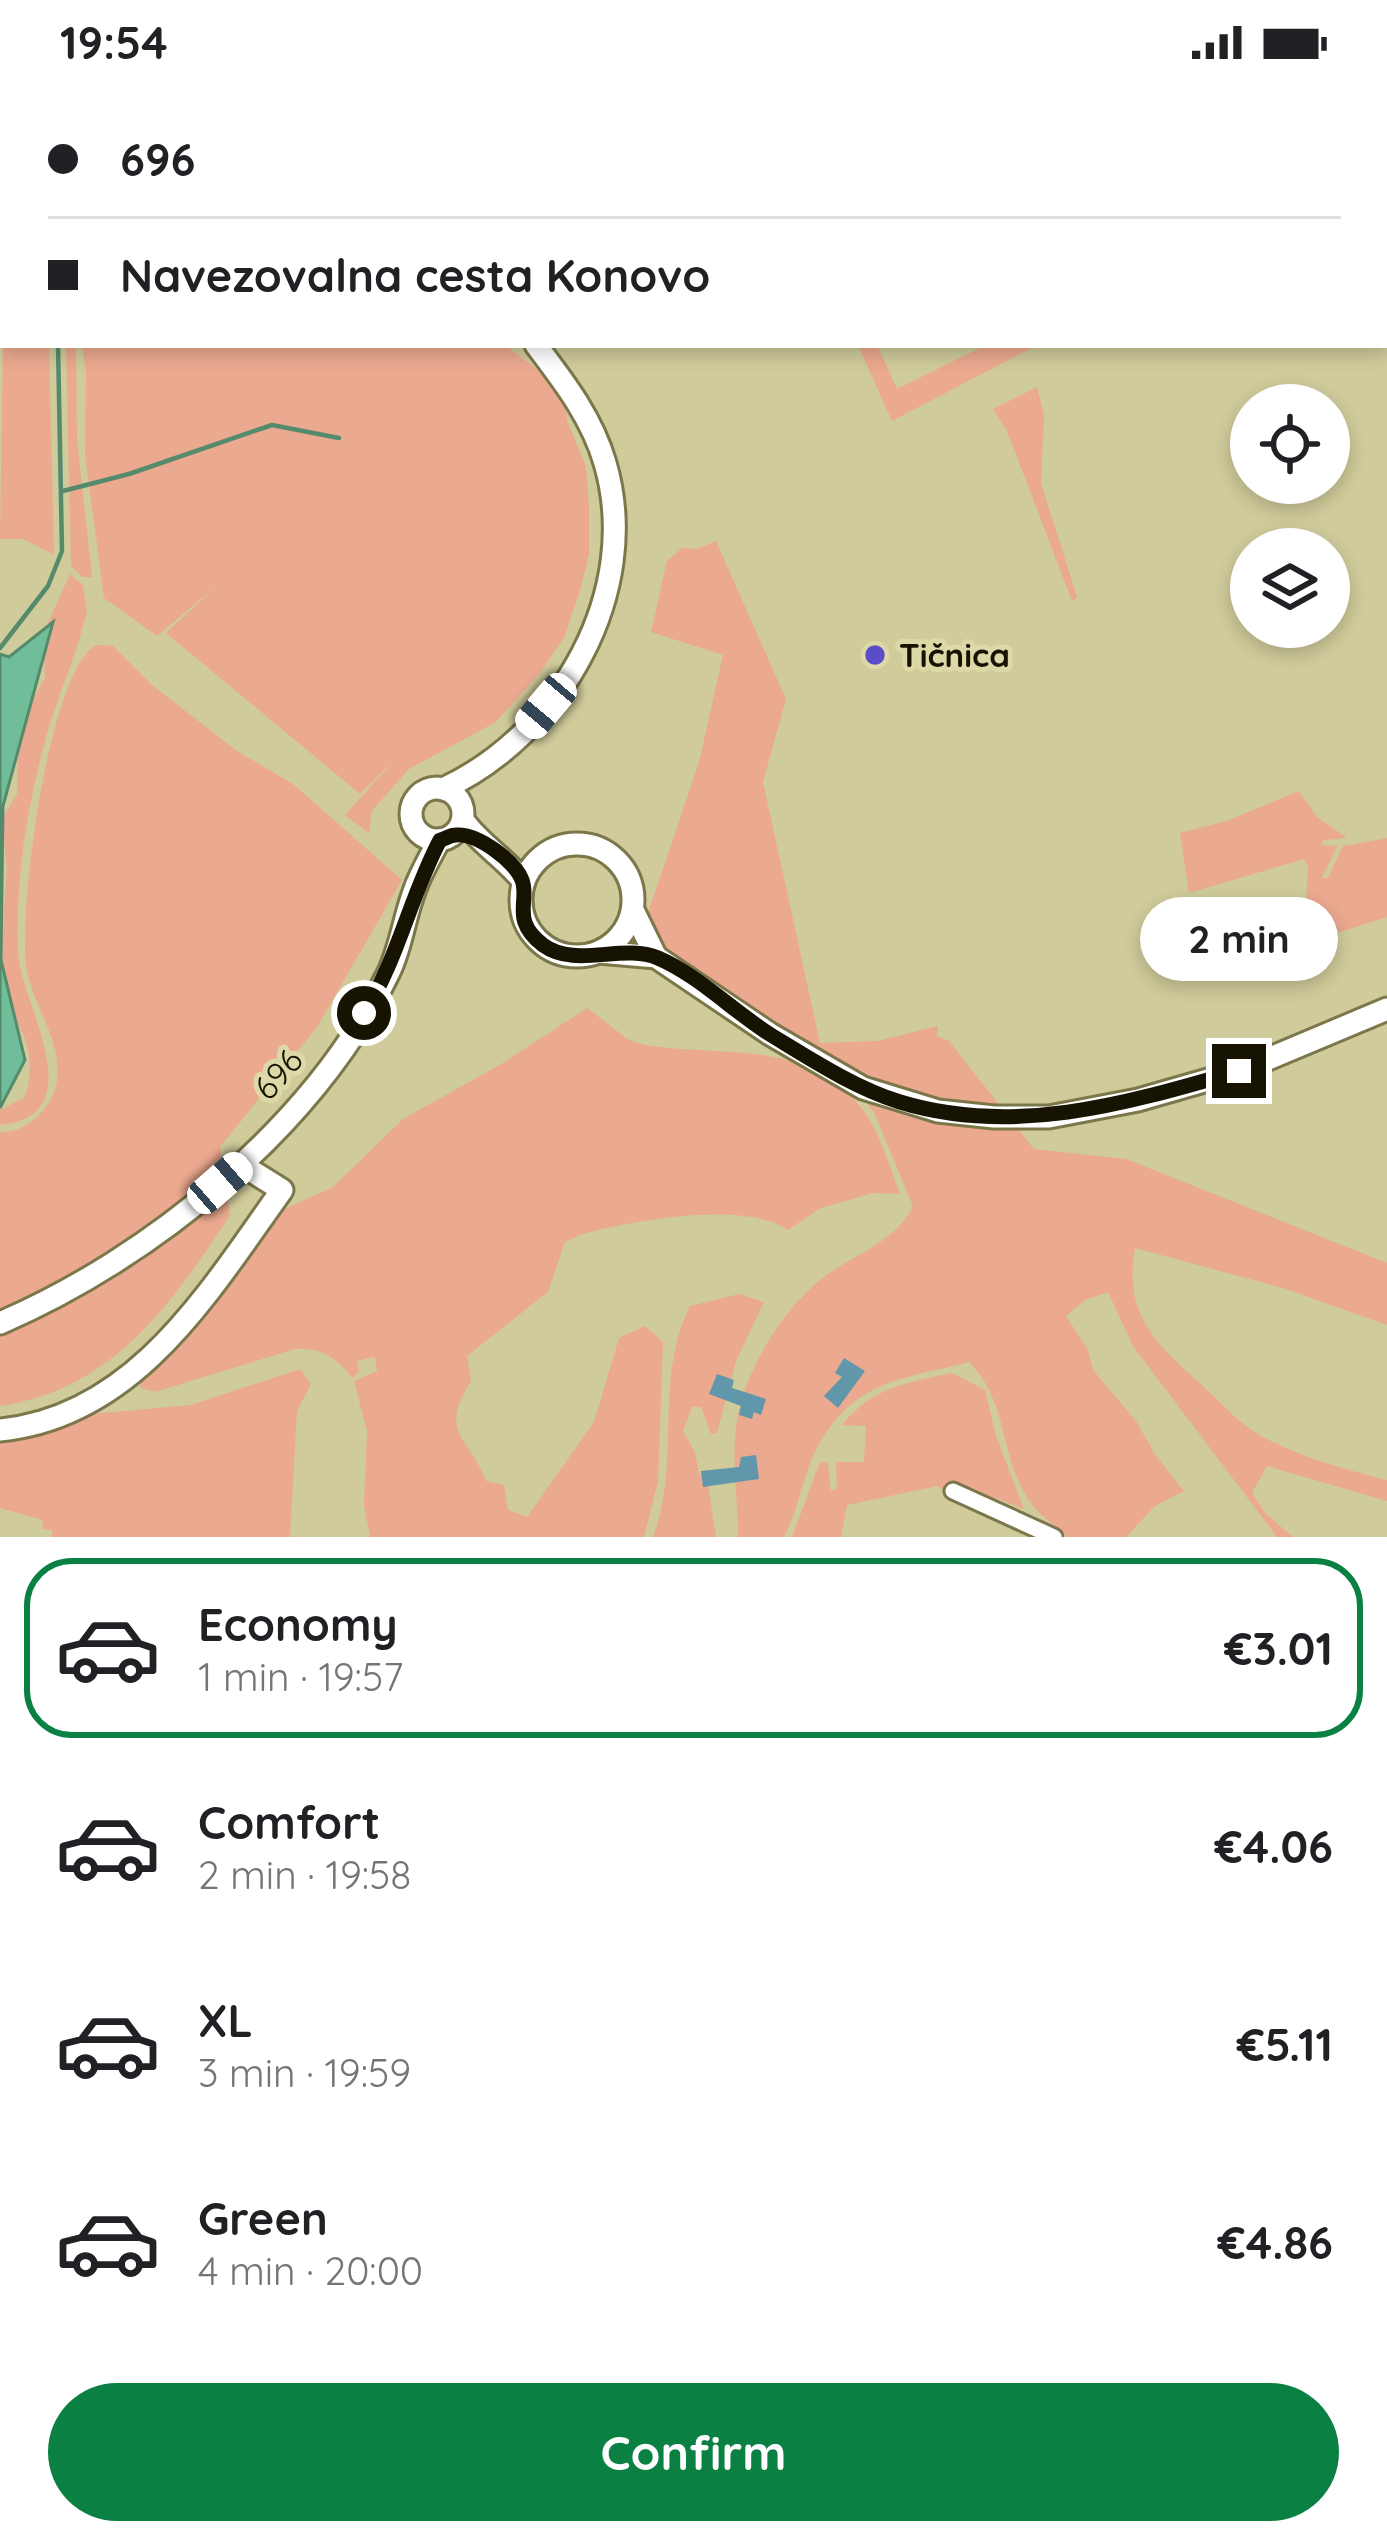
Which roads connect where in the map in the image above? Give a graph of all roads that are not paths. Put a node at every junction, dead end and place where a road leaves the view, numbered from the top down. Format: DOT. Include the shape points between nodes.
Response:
graph roads {
  1 [pos="538,348"];
  2 [pos="481,771"];
  3 [pos="443,789"];
  4 [pos="416,829"];
  5 [pos="460,829"];
  6 [pos="546,852"];
  7 [pos="507,861"];
  8 [pos="523,881"];
  9 [pos="415,888"];
  10 [pos="633,910"];
  11 [pos="598,952"];
  12 [pos="656,957"];
  13 [pos="1387,1009"];
  14 [pos="242,1165"];
  15 [pos="0,1323"];
  16 [pos="0,1430"];
  17 [pos="953,1491"];
  18 [pos="1054,1537"];
  1 -- 2 [label="main road, 696 / 696" via="588,419 606,464 614,520 609,590 574,673"];
  2 -- 3 [label="main road, 696 / 696"];
  2 -- 5 [label="main road, 696 / 696"];
  3 -- 4 [label="main road, 696 / 696" via="413,803"];
  3 -- 5 [label="main road" via="457,797"];
  4 -- 5 [label="main road"];
  4 -- 9 [label="main road, 696 / 696"];
  5 -- 7 [label="main road"];
  5 -- 9 [label="main road, 696 / 696"];
  6 -- 7 [label="main road"];
  6 -- 8 [label="main road"];
  6 -- 10 [label="main road" via="581,843 615,858 633,891"];
  7 -- 8 [label="main road"];
  8 -- 11 [label="main road" via="532,934 562,954"];
  9 -- 14 [label="main road, 696 / 696" via="388,974 352,1033"];
  10 -- 11 [label="main road"];
  10 -- 12 [label="main road"];
  11 -- 12 [label="main road"];
  12 -- 13 [label="main road" via="863,1088 938,1111 994,1117 1049,1117 1138,1100 1239,1071"];
  14 -- 15 [label="main road, 696 / 696" via="62,1296"];
  14 -- 16 [label="main road" via="282,1190 158,1352 85,1402"];
  17 -- 18 [label="street"];
}
